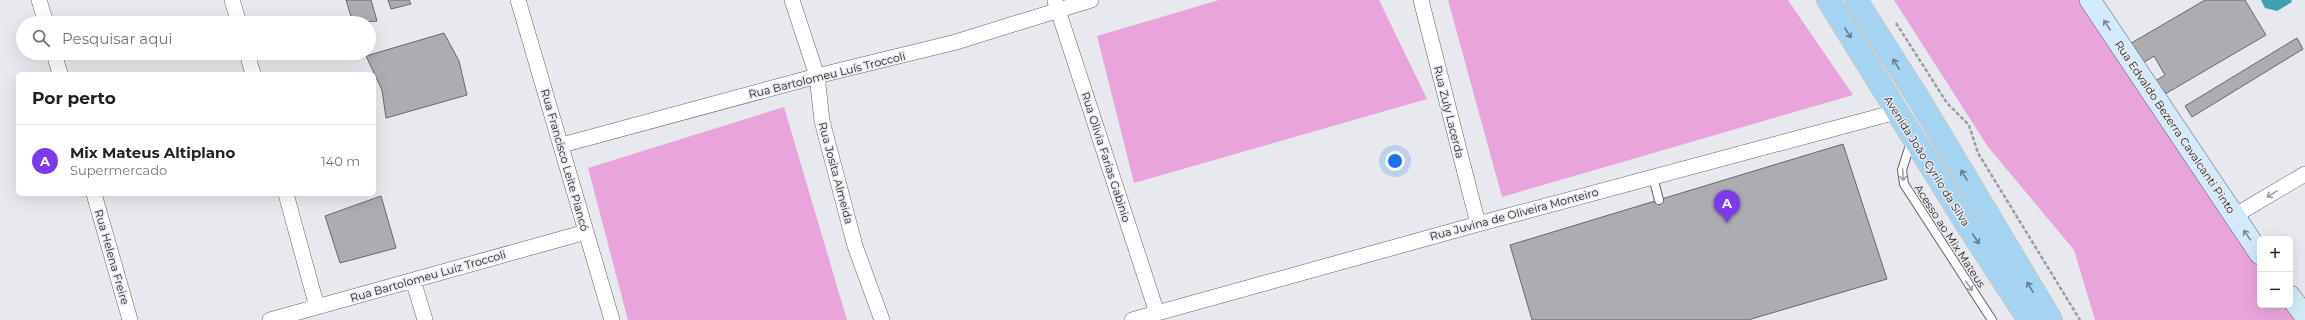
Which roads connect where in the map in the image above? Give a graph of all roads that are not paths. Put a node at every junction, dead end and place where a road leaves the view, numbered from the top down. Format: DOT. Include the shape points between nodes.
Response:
graph roads {
  1 [pos="39,0"];
  2 [pos="232,0"];
  3 [pos="518,0"];
  4 [pos="792,0"];
  5 [pos="1091,0"];
  6 [pos="1421,0"];
  7 [pos="1828,0"];
  8 [pos="1856,0"];
  9 [pos="2090,0"];
  10 [pos="1056,5"];
  11 [pos="44,16"];
  12 [pos="237,16"];
  13 [pos="56,60"];
  14 [pos="249,60"];
  15 [pos="59,72"];
  16 [pos="252,72"];
  17 [pos="817,76"];
  18 [pos="1896,112"];
  19 [pos="1913,137"];
  20 [pos="562,145"];
  21 [pos="2305,174"];
  22 [pos="1653,177"];
  23 [pos="95,196"];
  24 [pos="287,196"];
  25 [pos="1659,200"];
  26 [pos="2234,216"];
  27 [pos="1478,224"];
  28 [pos="586,232"];
  29 [pos="2257,250"];
  30 [pos="413,280"];
  31 [pos="2293,300"];
  32 [pos="317,307"];
  33 [pos="1157,313"];
  34 [pos="2305,316"];
  35 [pos="130,320"];
  36 [pos="270,320"];
  37 [pos="425,320"];
  38 [pos="612,320"];
  39 [pos="882,320"];
  40 [pos="1132,320"];
  41 [pos="1992,320"];
  42 [pos="2029,320"];
  43 [pos="2050,320"];
  1 -- 11 [label="street"];
  2 -- 12 [label="street"];
  3 -- 20 [label="street, Rua Francisco Leite Piancó"];
  4 -- 17 [label="street, Rua Josita Almeida"];
  5 -- 10 [label="street, Rua Bartolomeu Luís Troccoli"];
  6 -- 27 [label="street, Rua Zuly Lacerda"];
  7 -- 18 [label="main road, Avenida João Cyrilo da Silva, one-way"];
  43 -- 8 [label="main road, Avenida João Cyrilo da Silva, one-way" via="1920,101"];
  26 -- 9 [label="main road, Rua Edvaldo Bezerra Cavalcanti Pinto, one-way"];
  10 -- 17 [label="street, Rua Bartolomeu Luís Troccoli" via="956,42"];
  10 -- 33 [label="street, Rua Olivia Farias Gabinio"];
  13 -- 15 [label="street"];
  14 -- 16 [label="street"];
  17 -- 20 [label="street, Rua Bartolomeu Luís Troccoli"];
  17 -- 39 [label="street, Rua Josita Almeida" via="822,121 855,246"];
  18 -- 19 [label="main road, Avenida João Cyrilo da Silva"];
  18 -- 22 [label="street, Rua Juvina de Oliveira Monteiro"];
  19 -- 41 [label="lane, Acesso ao Mix Mateus, one-way" via="1902,170 1904,184"];
  19 -- 42 [label="main road, Avenida João Cyrilo da Silva, one-way"];
  20 -- 28 [label="street, Rua Francisco Leite Piancó"];
  21 -- 26 [label="street, one-way"];
  22 -- 25 [label="lane"];
  22 -- 27 [label="street, Rua Juvina de Oliveira Monteiro"];
  23 -- 35 [label="street, Rua Helena Freire"];
  24 -- 32 [label="street"];
  29 -- 26 [label="main road, Rua Edvaldo Bezerra Cavalcanti Pinto, one-way"];
  27 -- 33 [label="street, Rua Juvina de Oliveira Monteiro"];
  28 -- 30 [label="street, Rua Bartolomeu Luiz Troccoli"];
  28 -- 38 [label="street, Rua Francisco Leite Piancó"];
  30 -- 32 [label="street, Rua Bartolomeu Luiz Troccoli"];
  30 -- 37 [label="street"];
  31 -- 34 [label="main road"];
  32 -- 36 [label="street, Rua Bartolomeu Luiz Troccoli"];
  33 -- 40 [label="street, Rua Juvina de Oliveira Monteiro"];
}
